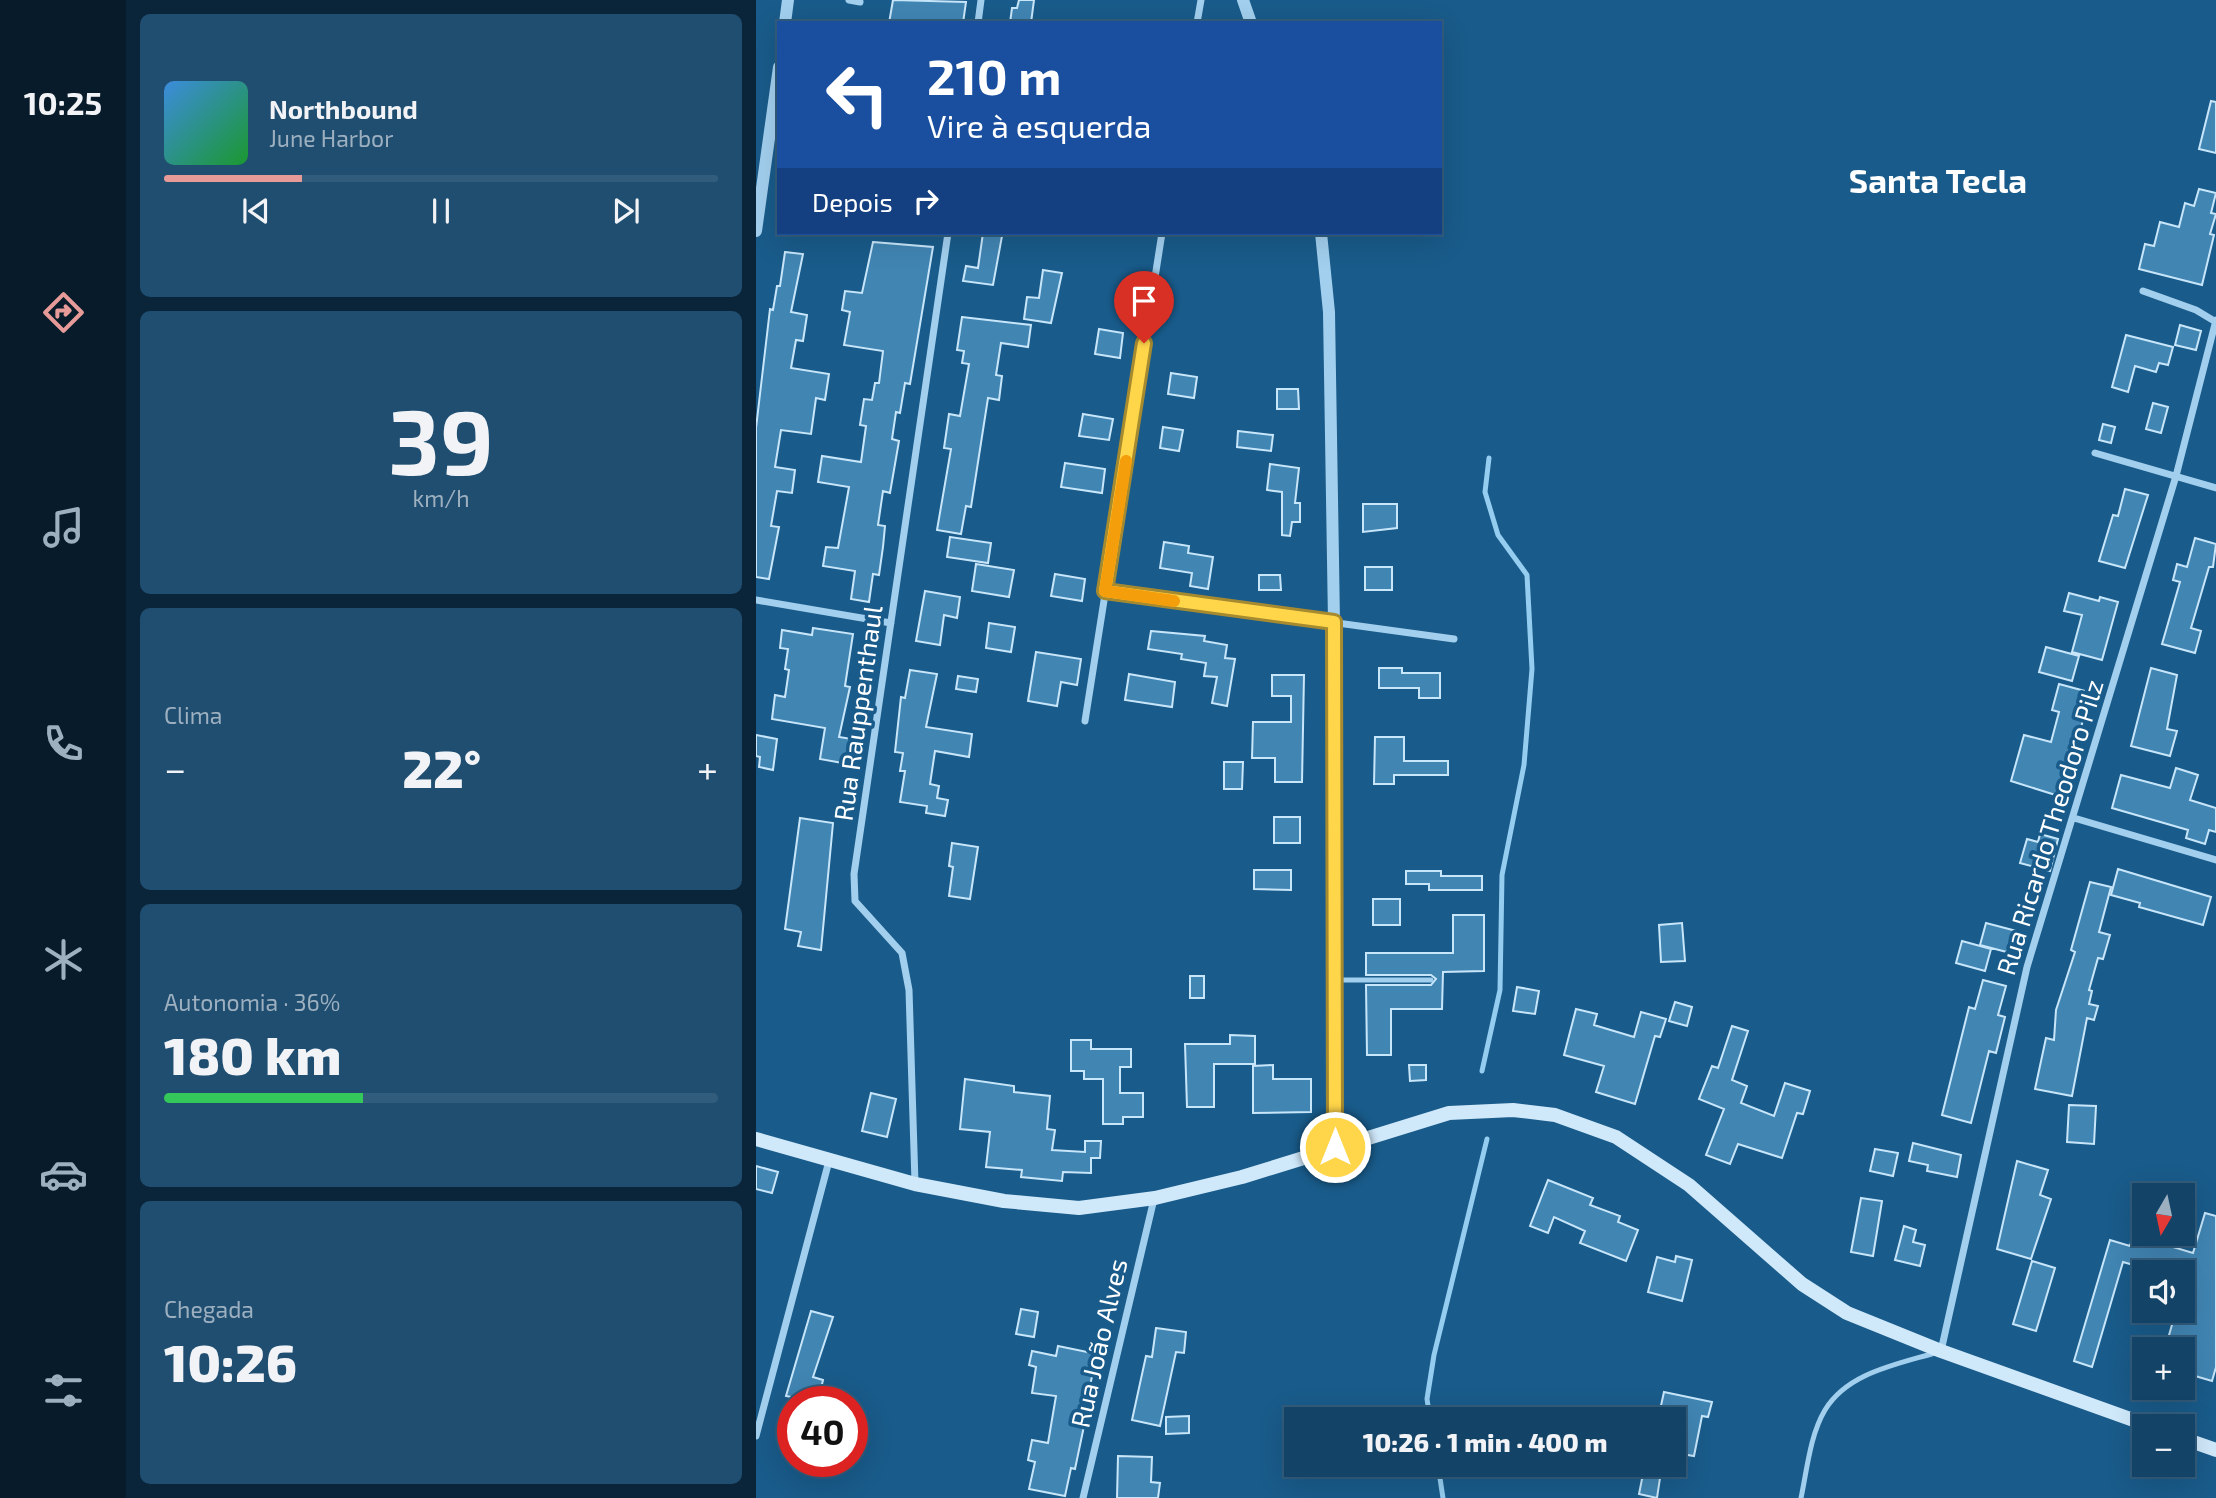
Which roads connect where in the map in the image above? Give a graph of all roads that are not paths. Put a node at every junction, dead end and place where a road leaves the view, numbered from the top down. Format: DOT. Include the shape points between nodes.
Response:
graph roads {
  1 [pos="788,0"];
  2 [pos="849,0"];
  3 [pos="981,0"];
  4 [pos="1201,0"];
  5 [pos="1243,0"];
  6 [pos="860,2"];
  7 [pos="785,21"];
  8 [pos="978,21"];
  9 [pos="1198,21"];
  10 [pos="1250,21"];
  11 [pos="777,81"];
  12 [pos="756,231"];
  13 [pos="947,235"];
  14 [pos="1161,235"];
  15 [pos="1321,235"];
  16 [pos="2143,291"];
  17 [pos="2216,321"];
  18 [pos="2095,453"];
  19 [pos="2176,476"];
  20 [pos="2216,488"];
  21 [pos="1105,591"];
  22 [pos="756,600"];
  23 [pos="1334,622"];
  24 [pos="891,623"];
  25 [pos="1454,639"];
  26 [pos="1085,720"];
  27 [pos="2074,818"];
  28 [pos="2216,860"];
  29 [pos="1334,980"];
  30 [pos="1431,980"];
  31 [pos="756,1139"];
  32 [pos="1335,1147"];
  33 [pos="829,1161"];
  34 [pos="915,1184"];
  35 [pos="1154,1198"];
  36 [pos="1941,1351"];
  37 [pos="2132,1420"];
  38 [pos="756,1436"];
  39 [pos="2195,1443"];
  40 [pos="2216,1450"];
  41 [pos="1083,1498"];
  42 [pos="1801,1498"];
  1 -- 7 [label="street"];
  2 -- 6 [label="street"];
  3 -- 8 [label="street"];
  4 -- 9 [label="street"];
  5 -- 10 [label="street"];
  11 -- 12 [label="street"];
  13 -- 24 [label="street, Rua Rauppenthaul"];
  14 -- 21 [label="street"];
  15 -- 23 [label="street" via="1329,312"];
  16 -- 17 [label="street"];
  17 -- 19 [label="street, Rua Ricardo Theodoro Pilz"];
  18 -- 19 [label="street"];
  19 -- 20 [label="street"];
  19 -- 27 [label="street, Rua Ricardo Theodoro Pilz"];
  21 -- 23 [label="street"];
  21 -- 26 [label="street"];
  22 -- 24 [label="street"];
  23 -- 25 [label="street"];
  23 -- 29 [label="street"];
  24 -- 34 [label="street, Rua Rauppenthaul" via="854,874 855,901 902,953 909,990"];
  27 -- 28 [label="street"];
  27 -- 36 [label="street, Rua Ricardo Theodoro Pilz" via="2027,967"];
  29 -- 30 [label="lane"];
  29 -- 32 [label="street"];
  31 -- 33 [label="main road"];
  32 -- 35 [label="main road" via="1242,1177"];
  32 -- 36 [label="main road" via="1449,1113 1513,1110 1555,1115 1616,1137 1689,1185 1802,1284 1847,1313"];
  33 -- 34 [label="main road"];
  33 -- 38 [label="street"];
  34 -- 35 [label="main road" via="1004,1201 1079,1208"];
  35 -- 41 [label="street, Rua João Alves"];
  36 -- 37 [label="main road"];
  36 -- 42 [label="lane" via="1874,1371 1837,1396 1825,1410 1816,1434"];
  39 -- 40 [label="main road"];
}
